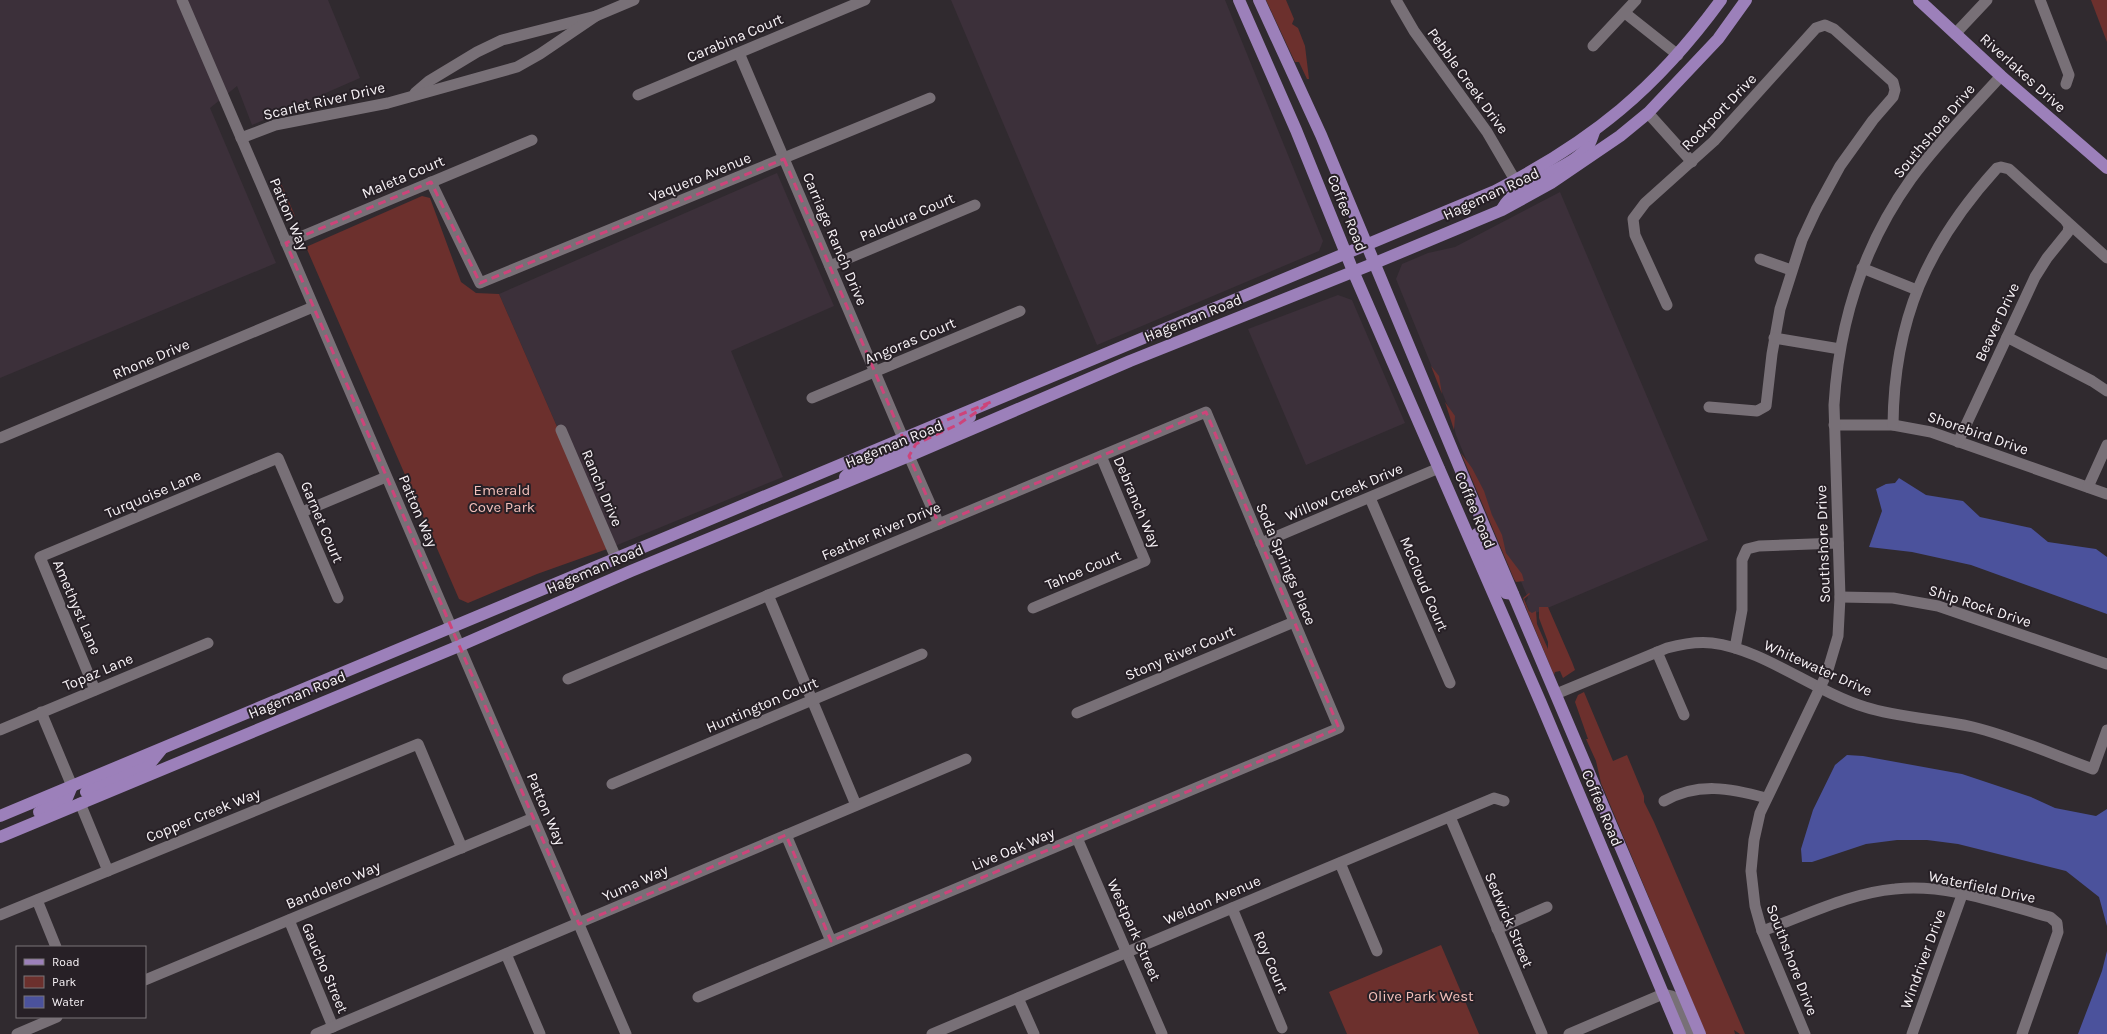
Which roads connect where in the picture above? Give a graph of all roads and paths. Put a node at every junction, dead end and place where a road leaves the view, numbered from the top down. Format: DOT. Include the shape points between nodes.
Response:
graph roads {
  1 [pos="182,0"];
  2 [pos="634,0"];
  3 [pos="865,0"];
  4 [pos="1239,0"];
  5 [pos="1259,0"];
  6 [pos="1396,0"];
  7 [pos="1636,0"];
  8 [pos="1721,0"];
  9 [pos="1746,0"];
  10 [pos="1919,0"];
  11 [pos="1987,0"];
  12 [pos="2040,0"];
  13 [pos="1625,13"];
  14 [pos="596,16"];
  15 [pos="1955,34"];
  16 [pos="1593,46"];
  17 [pos="739,53"];
  18 [pos="1678,55"];
  19 [pos="2001,76"];
  20 [pos="2066,84"];
  21 [pos="413,94"];
  22 [pos="638,95"];
  23 [pos="930,98"];
  24 [pos="1648,112"];
  25 [pos="1594,131"];
  26 [pos="241,138"];
  27 [pos="532,140"];
  28 [pos="784,159"];
  29 [pos="1692,162"];
  30 [pos="2107,168"];
  31 [pos="1515,180"];
  32 [pos="431,182"];
  33 [pos="975,205"];
  34 [pos="1502,210"];
  35 [pos="2066,221"];
  36 [pos="286,243"];
  37 [pos="1367,243"];
  38 [pos="1345,252"];
  39 [pos="2107,258"];
  40 [pos="1760,259"];
  41 [pos="1375,263"];
  42 [pos="830,266"];
  43 [pos="1862,268"];
  44 [pos="1791,270"];
  45 [pos="1353,271"];
  46 [pos="1917,290"];
  47 [pos="1667,305"];
  48 [pos="313,307"];
  49 [pos="1020,311"];
  50 [pos="1205,311"];
  51 [pos="2007,337"];
  52 [pos="1774,338"];
  53 [pos="1840,349"];
  54 [pos="1130,361"];
  55 [pos="875,372"];
  56 [pos="2107,391"];
  57 [pos="812,398"];
  58 [pos="991,402"];
  59 [pos="1709,407"];
  60 [pos="1206,412"];
  61 [pos="1834,424"];
  62 [pos="1893,425"];
  63 [pos="561,430"];
  64 [pos="0,438"];
  65 [pos="903,438"];
  66 [pos="1958,442"];
  67 [pos="2107,444"];
  68 [pos="909,456"];
  69 [pos="1101,456"];
  70 [pos="278,458"];
  71 [pos="1439,468"];
  72 [pos="386,477"];
  73 [pos="837,485"];
  74 [pos="2088,487"];
  75 [pos="2107,494"];
  76 [pos="1370,498"];
  77 [pos="302,512"];
  78 [pos="1460,517"];
  79 [pos="939,524"];
  80 [pos="1261,543"];
  81 [pos="1838,543"];
  82 [pos="40,557"];
  83 [pos="616,558"];
  84 [pos="1145,561"];
  85 [pos="1513,594"];
  86 [pos="768,595"];
  87 [pos="1840,597"];
  88 [pos="338,598"];
  89 [pos="1033,608"];
  90 [pos="1294,622"];
  91 [pos="451,627"];
  92 [pos="208,642"];
  93 [pos="459,646"];
  94 [pos="1735,648"];
  95 [pos="1657,652"];
  96 [pos="922,654"];
  97 [pos="2107,664"];
  98 [pos="568,679"];
  99 [pos="1450,683"];
  100 [pos="1820,687"];
  101 [pos="95,690"];
  102 [pos="1556,694"];
  103 [pos="812,700"];
  104 [pos="41,712"];
  105 [pos="1077,713"];
  106 [pos="1684,715"];
  107 [pos="1339,728"];
  108 [pos="0,730"];
  109 [pos="2107,730"];
  110 [pos="163,748"];
  111 [pos="966,759"];
  112 [pos="612,784"];
  113 [pos="72,786"];
  114 [pos="1766,798"];
  115 [pos="1504,801"];
  116 [pos="1664,801"];
  117 [pos="80,803"];
  118 [pos="856,805"];
  119 [pos="0,816"];
  120 [pos="1450,817"];
  121 [pos="533,818"];
  122 [pos="786,834"];
  123 [pos="0,837"];
  124 [pos="1078,838"];
  125 [pos="462,848"];
  126 [pos="1340,863"];
  127 [pos="108,871"];
  128 [pos="1962,894"];
  129 [pos="37,900"];
  130 [pos="1547,907"];
  131 [pos="1232,908"];
  132 [pos="0,915"];
  133 [pos="289,920"];
  134 [pos="579,924"];
  135 [pos="1496,929"];
  136 [pos="1762,931"];
  137 [pos="831,941"];
  138 [pos="56,946"];
  139 [pos="1377,951"];
  140 [pos="1128,952"];
  141 [pos="506,954"];
  142 [pos="146,980"];
  143 [pos="1663,994"];
  144 [pos="698,997"];
  145 [pos="1018,998"];
  146 [pos="55,1018"];
  147 [pos="333,1027"];
  148 [pos="1282,1028"];
  149 [pos="17,1034"];
  150 [pos="316,1034"];
  151 [pos="540,1034"];
  152 [pos="626,1034"];
  153 [pos="932,1034"];
  154 [pos="1034,1034"];
  155 [pos="1162,1034"];
  156 [pos="1542,1034"];
  157 [pos="1569,1034"];
  158 [pos="1680,1034"];
  159 [pos="1690,1034"];
  160 [pos="1700,1034"];
  161 [pos="1805,1034"];
  162 [pos="1912,1034"];
  163 [pos="2022,1034"];
  1 -- 26 [label="street, Patton Way"];
  2 -- 14 [label="street, Scarlet River Drive"];
  3 -- 17 [label="street, Carabina Court"];
  4 -- 38 [label="main road, Coffee Road" via="1296,130"];
  5 -- 37 [label="main road, Coffee Road"];
  6 -- 31 [label="street, Pebble Creek Drive" via="1414,31 1487,132"];
  7 -- 13 [label="street"];
  8 -- 18 [label="main road, Hageman Road"];
  9 -- 24 [label="main road, Hageman Road" via="1718,39"];
  10 -- 15 [label="main road, Riverlakes Drive"];
  11 -- 15 [label="street"];
  12 -- 20 [label="street" via="2069,75"];
  13 -- 16 [label="street"];
  13 -- 18 [label="street"];
  14 -- 21 [label="street, Scarlet River Drive" via="502,40 429,81"];
  14 -- 21 [label="street, Scarlet River Drive" via="517,67"];
  15 -- 19 [label="main road, Riverlakes Drive"];
  17 -- 22 [label="street, Carabina Court"];
  17 -- 28 [label="street, Carriage Ranch Drive"];
  18 -- 24 [label="main road" via="1675,73 1658,93"];
  18 -- 25 [label="main road, Hageman Road" via="1637,97"];
  19 -- 30 [label="main road, Riverlakes Drive"];
  19 -- 43 [label="street, Southshore Drive" via="1912,178 1882,226"];
  21 -- 26 [label="street, Scarlet River Drive" via="388,102 275,125"];
  23 -- 28 [label="street, Vaquero Avenue"];
  24 -- 29 [label="street"];
  24 -- 34 [label="main road, Hageman Road" via="1620,136 1551,184"];
  25 -- 31 [label="main road, Hageman Road" via="1539,168"];
  25 -- 34 [label="main road" via="1587,149 1514,193"];
  26 -- 36 [label="street, Patton Way"];
  27 -- 32 [label="street, Maleta Court"];
  28 -- 32 [label="street, Vaquero Avenue" via="480,283"];
  28 -- 42 [label="street, Carriage Ranch Drive"];
  29 -- 44 [label="street, Rockport Drive" via="1737,117 1816,28 1825,25 1834,29 1893,82 1893,97 1854,146 1827,188"];
  29 -- 47 [label="street, Rockport Drive" via="1645,203 1633,219 1635,235"];
  31 -- 37 [label="main road, Hageman Road" via="1495,191"];
  32 -- 36 [label="street, Maleta Court"];
  33 -- 42 [label="street, Palodura Court"];
  34 -- 41 [label="main road, Hageman Road"];
  35 -- 39 [label="street"];
  35 -- 46 [label="street" via="2009,169 1997,168 1963,208 1934,254"];
  35 -- 51 [label="street, Beaver Drive" via="2069,226 2068,232 2046,258"];
  36 -- 48 [label="street, Patton Way"];
  37 -- 38 [label="main road, Hageman Road"];
  37 -- 41 [label="main road, Coffee Road"];
  38 -- 45 [label="main road, Coffee Road"];
  38 -- 50 [label="main road, Hageman Road"];
  40 -- 44 [label="street"];
  41 -- 45 [label="main road, Hageman Road"];
  41 -- 85 [label="main road, Coffee Road"];
  42 -- 55 [label="street, Carriage Ranch Drive"];
  43 -- 46 [label="street"];
  43 -- 53 [label="street, Southshore Drive"];
  44 -- 52 [label="street"];
  45 -- 54 [label="main road, Hageman Road"];
  45 -- 71 [label="main road, Coffee Road"];
  46 -- 62 [label="street" via="1899,354"];
  48 -- 64 [label="street, Rhone Drive"];
  48 -- 72 [label="street, Patton Way"];
  49 -- 55 [label="street, Angoras Court"];
  50 -- 54 [label="main road" via="1200,324 1150,346"];
  50 -- 58 [label="main road, Hageman Road"];
  51 -- 56 [label="street"];
  51 -- 66 [label="street, Beaver Drive"];
  52 -- 53 [label="street"];
  52 -- 59 [label="street" via="1766,406 1756,411"];
  53 -- 61 [label="street, Southshore Drive"];
  54 -- 68 [label="main road, Hageman Road"];
  55 -- 57 [label="street, Angoras Court"];
  55 -- 65 [label="street, Carriage Ranch Drive"];
  58 -- 65 [label="main road, Hageman Road"];
  58 -- 68 [label="main road" via="959,424 916,444"];
  60 -- 69 [label="street, Feather River Drive"];
  60 -- 80 [label="street, Soda Springs Place"];
  61 -- 62 [label="street, Shorebird Drive"];
  61 -- 81 [label="street, Southshore Drive"];
  62 -- 66 [label="street, Shorebird Drive" via="1931,432"];
  63 -- 83 [label="street, Ranch Drive"];
  65 -- 73 [label="main road" via="901,450 851,471"];
  65 -- 83 [label="main road, Hageman Road"];
  66 -- 74 [label="street, Shorebird Drive"];
  67 -- 74 [label="street"];
  68 -- 73 [label="main road, Hageman Road"];
  68 -- 79 [label="street"];
  69 -- 79 [label="street, Feather River Drive"];
  69 -- 84 [label="street, Debranch Way"];
  70 -- 77 [label="street, Garnet Court"];
  70 -- 82 [label="street, Turquoise Lane"];
  71 -- 76 [label="street, Willow Creek Drive"];
  71 -- 78 [label="main road, Coffee Road"];
  72 -- 77 [label="street"];
  72 -- 91 [label="street, Patton Way"];
  73 -- 93 [label="main road, Hageman Road"];
  74 -- 75 [label="street, Shorebird Drive"];
  76 -- 80 [label="street, Willow Creek Drive"];
  76 -- 99 [label="street, McCloud Court"];
  77 -- 88 [label="street, Garnet Court"];
  78 -- 85 [label="main road" via="1472,523 1500,586 1506,593"];
  78 -- 143 [label="main road, Coffee Road"];
  79 -- 86 [label="street, Feather River Drive"];
  80 -- 90 [label="street, Soda Springs Place"];
  81 -- 87 [label="street, Southshore Drive"];
  81 -- 94 [label="street" via="1759,546 1747,549 1742,560 1742,610"];
  82 -- 101 [label="street, Amethyst Lane"];
  83 -- 91 [label="main road, Hageman Road"];
  84 -- 89 [label="street, Tahoe Court"];
  85 -- 102 [label="main road, Coffee Road"];
  86 -- 98 [label="street, Feather River Drive"];
  86 -- 103 [label="street"];
  87 -- 97 [label="street, Ship Rock Drive" via="1893,598 1938,606"];
  87 -- 100 [label="street, Southshore Drive" via="1838,636"];
  90 -- 105 [label="street, Stony River Court"];
  90 -- 107 [label="street, Soda Springs Place"];
  91 -- 93 [label="street, Patton Way"];
  91 -- 110 [label="main road, Hageman Road"];
  92 -- 101 [label="street, Topaz Lane"];
  93 -- 117 [label="main road, Hageman Road"];
  93 -- 121 [label="street, Patton Way"];
  94 -- 95 [label="street, Whitewater Drive" via="1696,642"];
  94 -- 100 [label="street, Whitewater Drive"];
  95 -- 102 [label="street, Whitewater Drive"];
  95 -- 106 [label="street"];
  96 -- 103 [label="street, Huntington Court"];
  100 -- 109 [label="street, Whitewater Drive" via="1864,707 1972,727 2093,769"];
  100 -- 114 [label="street, Southshore Drive"];
  101 -- 104 [label="street, Topaz Lane"];
  102 -- 160 [label="main road, Coffee Road"];
  103 -- 112 [label="street, Huntington Court"];
  103 -- 118 [label="street"];
  104 -- 108 [label="street, Topaz Lane"];
  104 -- 113 [label="street"];
  107 -- 124 [label="street, Live Oak Way"];
  110 -- 113 [label="main road, Hageman Road"];
  110 -- 117 [label="main road" via="148,766 87,791"];
  111 -- 118 [label="street, Yuma Way"];
  113 -- 119 [label="main road, Hageman Road"];
  113 -- 123 [label="main road" via="67,798 10,824"];
  114 -- 116 [label="street" via="1747,793 1692,789"];
  114 -- 136 [label="street, Southshore Drive" via="1755,832 1751,870 1755,906"];
  115 -- 120 [label="street, Weldon Avenue" via="1494,798"];
  117 -- 123 [label="main road, Hageman Road"];
  117 -- 127 [label="street"];
  118 -- 122 [label="street, Yuma Way"];
  120 -- 126 [label="street, Weldon Avenue"];
  120 -- 135 [label="street, Sedwick Street"];
  121 -- 125 [label="street, Bandolero Way"];
  121 -- 134 [label="street, Patton Way"];
  122 -- 134 [label="street, Yuma Way"];
  122 -- 137 [label="street"];
  124 -- 137 [label="street, Live Oak Way"];
  124 -- 140 [label="street, Westpark Street"];
  125 -- 127 [label="street, Copper Creek Way" via="418,744"];
  125 -- 133 [label="street, Bandolero Way"];
  126 -- 131 [label="street, Weldon Avenue"];
  126 -- 139 [label="street"];
  127 -- 129 [label="street, Copper Creek Way"];
  128 -- 136 [label="street, Waterfield Drive" via="1915,888 1877,891"];
  128 -- 162 [label="street, Windriver Drive"];
  128 -- 163 [label="street, Waterfield Drive" via="2050,917 2057,923 2055,942"];
  129 -- 132 [label="street, Copper Creek Way"];
  129 -- 138 [label="street"];
  130 -- 135 [label="street"];
  131 -- 140 [label="street, Weldon Avenue"];
  131 -- 148 [label="street, Roy Court"];
  133 -- 142 [label="street, Bandolero Way"];
  133 -- 147 [label="street, Gaucho Street"];
  134 -- 141 [label="street, Yuma Way"];
  134 -- 152 [label="street, Patton Way"];
  135 -- 156 [label="street, Sedwick Street"];
  136 -- 161 [label="street, Southshore Drive"];
  137 -- 144 [label="street, Live Oak Way"];
  140 -- 145 [label="street, Weldon Avenue"];
  140 -- 155 [label="street, Westpark Street"];
  141 -- 147 [label="street, Yuma Way"];
  141 -- 151 [label="street"];
  143 -- 157 [label="street"];
  143 -- 158 [label="main road, Coffee Road"];
  143 -- 159 [label="street" via="1672,996 1677,1002"];
  145 -- 153 [label="street, Weldon Avenue"];
  145 -- 154 [label="street"];
  146 -- 149 [label="street"];
  147 -- 150 [label="street, Yuma Way"];
}
